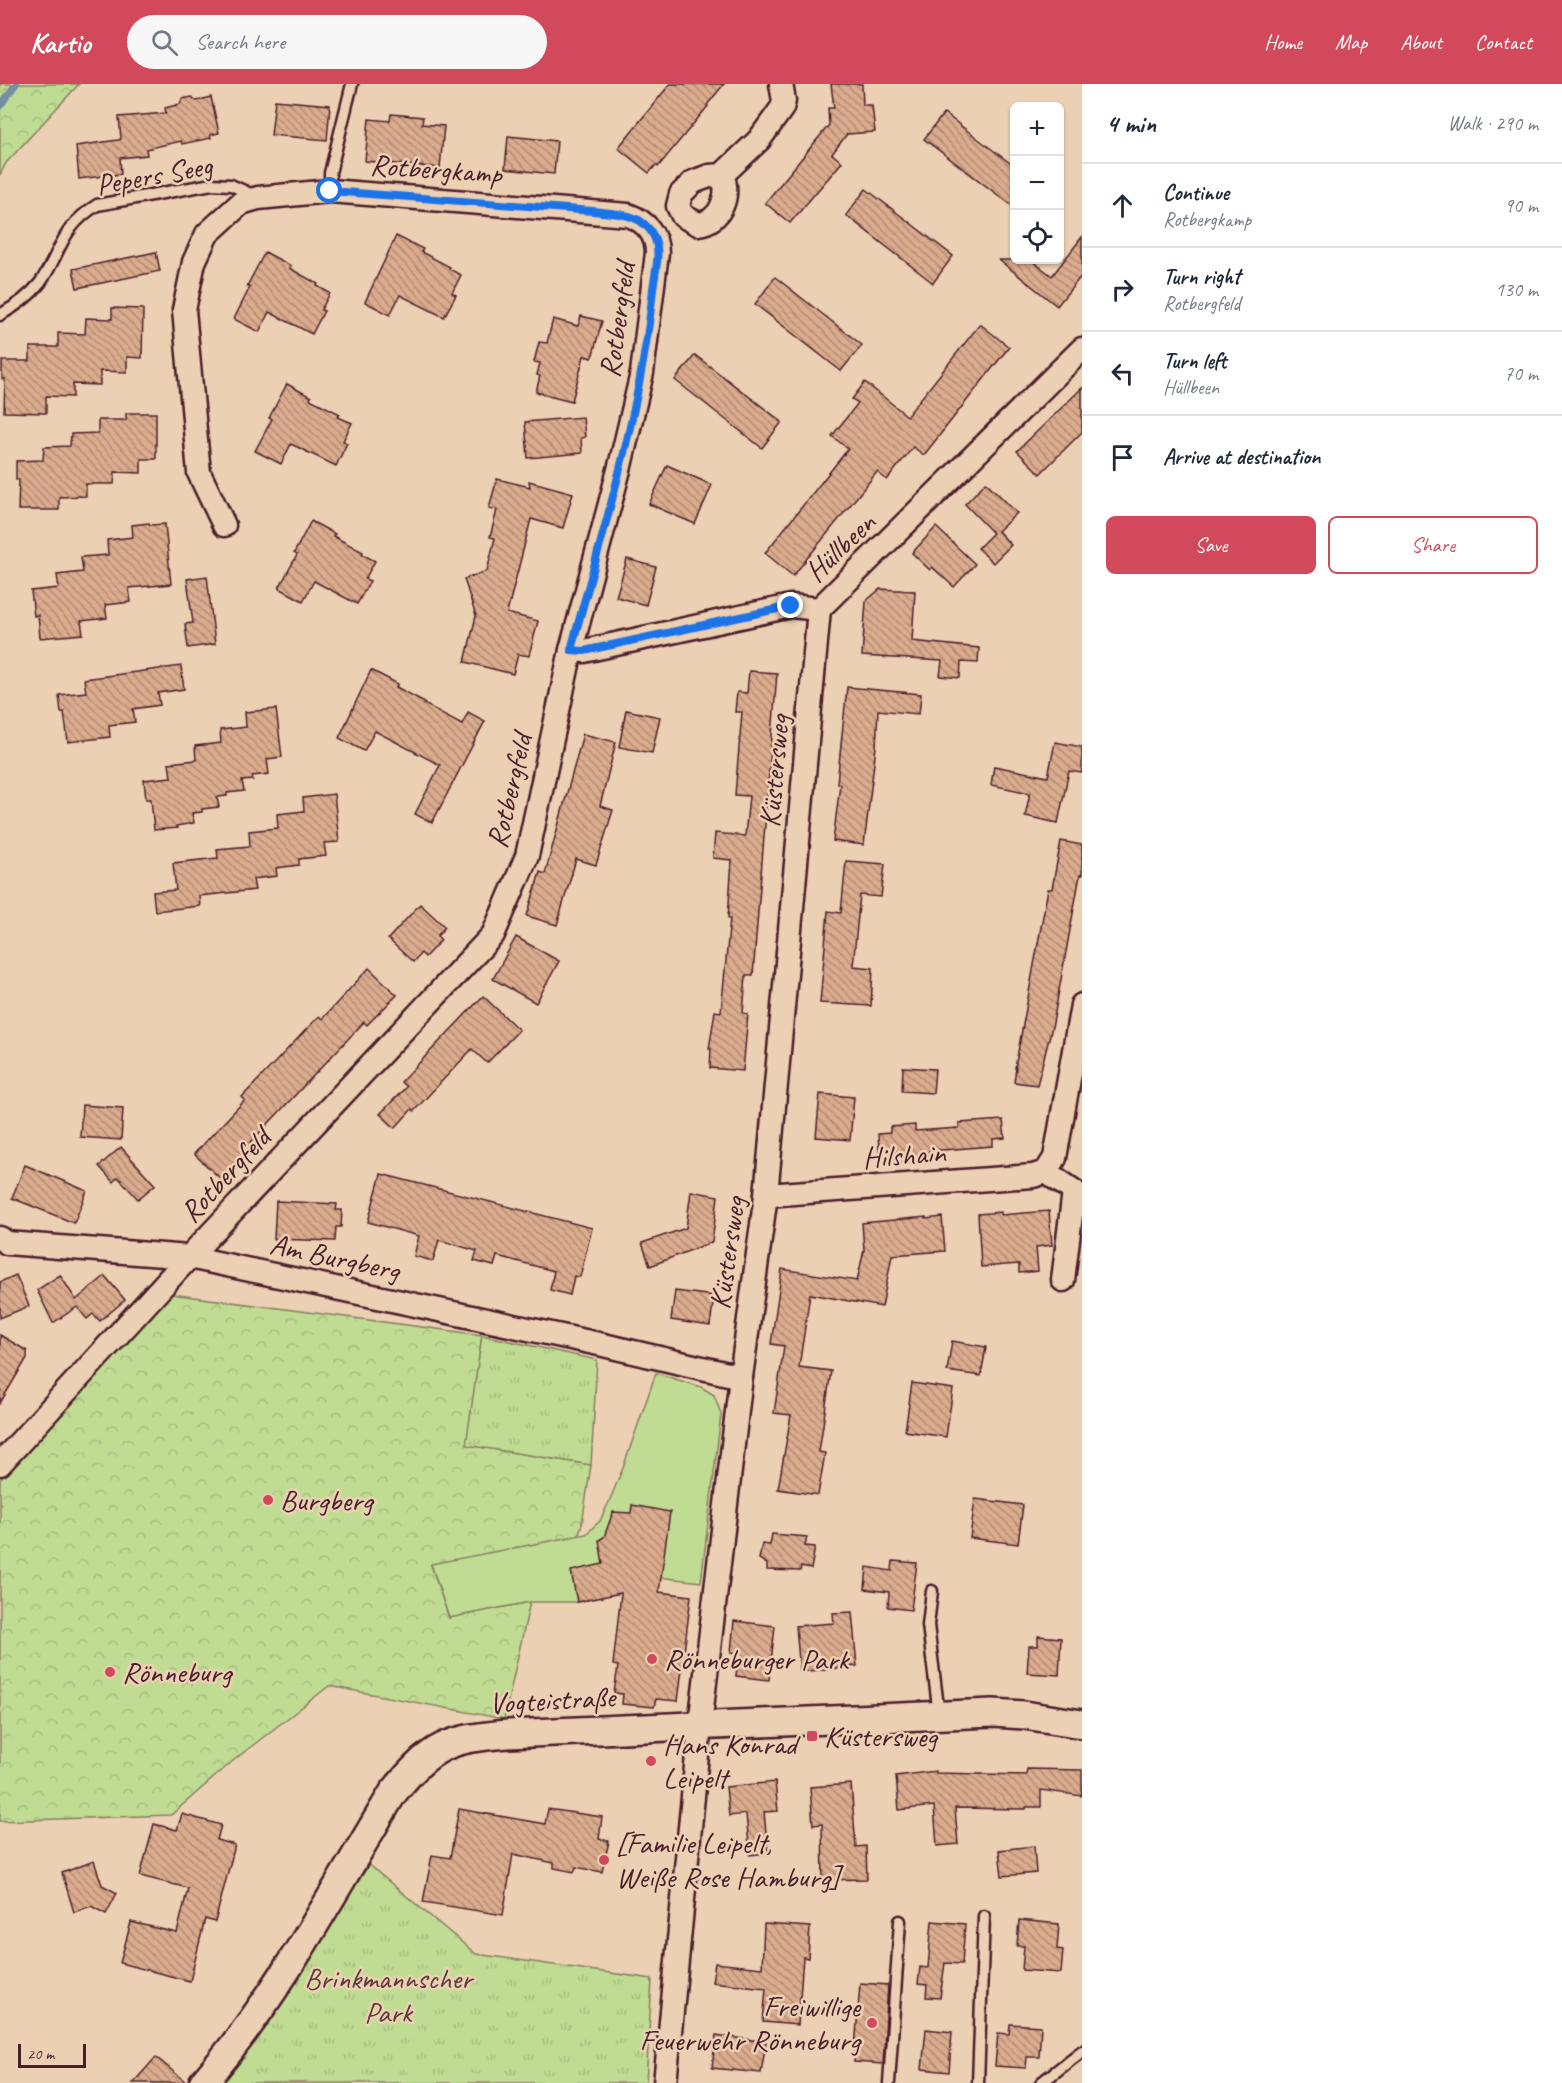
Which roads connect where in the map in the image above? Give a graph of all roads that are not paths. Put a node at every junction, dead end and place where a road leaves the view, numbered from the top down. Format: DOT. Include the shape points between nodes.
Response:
graph roads {
  1 [pos="352,84"];
  2 [pos="781,84"];
  3 [pos="722,175"];
  4 [pos="330,191"];
  5 [pos="258,198"];
  6 [pos="647,226"];
  7 [pos="0,315"];
  8 [pos="1082,349"];
  9 [pos="224,525"];
  10 [pos="819,609"];
  11 [pos="571,650"];
  12 [pos="1082,1005"];
  13 [pos="1046,1172"];
  14 [pos="766,1195"];
  15 [pos="0,1238"];
  16 [pos="189,1257"];
  17 [pos="1063,1281"];
  18 [pos="741,1377"];
  19 [pos="0,1464"];
  20 [pos="932,1591"];
  21 [pos="939,1716"];
  22 [pos="1082,1724"];
  23 [pos="700,1725"];
  24 [pos="984,1916"];
  25 [pos="900,1921"];
  26 [pos="1082,2051"];
  27 [pos="203,2083"];
  28 [pos="665,2083"];
  29 [pos="889,2083"];
  30 [pos="978,2083"];
  31 [pos="1041,2083"];
  1 -- 4 [label="lane" via="330,172"];
  2 -- 3 [label="street" via="784,101 780,113 759,140"];
  4 -- 5 [label="street, Rotbergkamp"];
  4 -- 6 [label="street, Rotbergkamp" via="593,211 628,215"];
  5 -- 7 [label="lane, Pepers Seeg" via="231,185 212,184 97,205 65,234 34,290"];
  5 -- 9 [label="street, Rotbergkamp" via="241,204 207,234 194,262 184,310 199,473"];
  6 -- 11 [label="street, Rotbergfeld" via="656,240 657,253 642,373"];
  8 -- 10 [label="street, Hüllbeen"];
  10 -- 11 [label="street, Hüllbeen" via="791,606 584,651"];
  10 -- 14 [label="street, Küstersweg"];
  11 -- 16 [label="street, Rotbergfeld" via="527,856 494,935"];
  12 -- 13 [label="street" via="1055,1158"];
  13 -- 14 [label="street, Hilshain"];
  13 -- 17 [label="street" via="1074,1191"];
  14 -- 18 [label="street, Küstersweg"];
  15 -- 16 [label="street, Am Burgberg" via="7,1243"];
  16 -- 18 [label="street, Am Burgberg"];
  16 -- 19 [label="street"];
  18 -- 23 [label="street, Küstersweg"];
  20 -- 21 [label="lane" via="928,1625"];
  21 -- 22 [label="street, Vogteistraße" via="1004,1714"];
  21 -- 23 [label="street, Vogteistraße"];
  23 -- 27 [label="street, Vogteistraße" via="478,1736 439,1748 393,1792 293,1959"];
  23 -- 28 [label="street, Küstersweg"];
  24 -- 30 [label="lane"];
  25 -- 29 [label="lane"];
  26 -- 31 [label="lane"];
}
